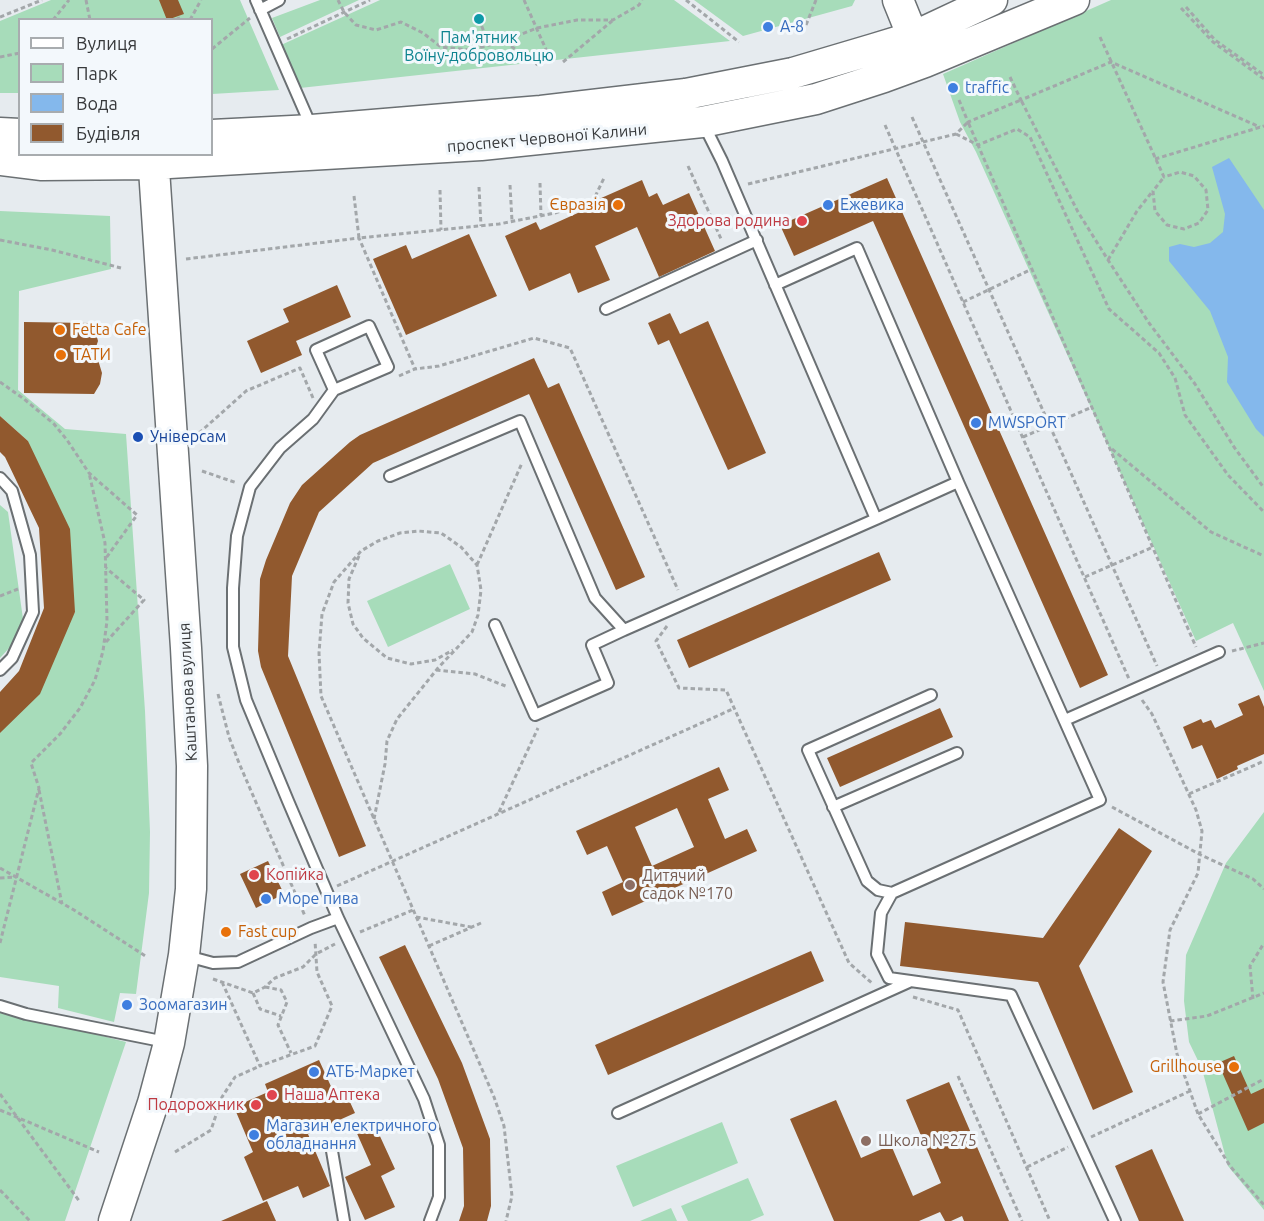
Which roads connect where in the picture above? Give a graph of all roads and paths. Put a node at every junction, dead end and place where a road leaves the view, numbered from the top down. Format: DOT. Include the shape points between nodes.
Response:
graph roads {
  1 [pos="42,0"];
  2 [pos="69,0"];
  3 [pos="86,0"];
  4 [pos="201,0"];
  5 [pos="279,0"];
  6 [pos="338,0"];
  7 [pos="370,0"];
  8 [pos="524,0"];
  9 [pos="642,0"];
  10 [pos="686,0"];
  11 [pos="816,0"];
  12 [pos="897,0"];
  13 [pos="992,0"];
  14 [pos="1074,0"];
  15 [pos="258,5"];
  16 [pos="344,12"];
  17 [pos="0,17"];
  18 [pos="55,18"];
  19 [pos="90,18"];
  20 [pos="191,18"];
  21 [pos="479,19"];
  22 [pos="613,20"];
  23 [pos="806,25"];
  24 [pos="537,28"];
  25 [pos="913,37"];
  26 [pos="1100,37"];
  27 [pos="504,41"];
  28 [pos="739,42"];
  29 [pos="275,44"];
  30 [pos="489,45"];
  31 [pos="213,48"];
  32 [pos="18,53"];
  33 [pos="0,57"];
  34 [pos="563,62"];
  35 [pos="1111,62"];
  36 [pos="552,63"];
  37 [pos="538,65"];
  38 [pos="1264,75"];
  39 [pos="1010,77"];
  40 [pos="1264,79"];
  41 [pos="959,100"];
  42 [pos="1021,100"];
  43 [pos="912,117"];
  44 [pos="702,122"];
  45 [pos="968,122"];
  46 [pos="885,125"];
  47 [pos="1262,126"];
  48 [pos="312,130"];
  49 [pos="0,133"];
  50 [pos="18,134"];
  51 [pos="956,134"];
  52 [pos="213,135"];
  53 [pos="924,142"];
  54 [pos="978,145"];
  55 [pos="896,150"];
  56 [pos="152,159"];
  57 [pos="1155,159"];
  58 [pos="0,160"];
  59 [pos="688,166"];
  60 [pos="1164,177"];
  61 [pos="604,178"];
  62 [pos="540,183"];
  63 [pos="510,185"];
  64 [pos="479,187"];
  65 [pos="733,188"];
  66 [pos="440,190"];
  67 [pos="1153,191"];
  68 [pos="354,196"];
  69 [pos="541,216"];
  70 [pos="512,221"];
  71 [pos="481,226"];
  72 [pos="441,230"];
  73 [pos="359,238"];
  74 [pos="0,240"];
  75 [pos="756,240"];
  76 [pos="728,253"];
  77 [pos="186,259"];
  78 [pos="1108,260"];
  79 [pos="121,268"];
  80 [pos="1032,269"];
  81 [pos="775,285"];
  82 [pos="989,288"];
  83 [pos="963,302"];
  84 [pos="606,309"];
  85 [pos="0,382"];
  86 [pos="334,390"];
  87 [pos="1092,407"];
  88 [pos="318,411"];
  89 [pos="1050,426"];
  90 [pos="199,433"];
  91 [pos="1023,437"];
  92 [pos="530,445"];
  93 [pos="1110,447"];
  94 [pos="202,471"];
  95 [pos="89,473"];
  96 [pos="390,476"];
  97 [pos="0,478"];
  98 [pos="958,482"];
  99 [pos="250,487"];
  100 [pos="1264,488"];
  101 [pos="1264,512"];
  102 [pos="876,519"];
  103 [pos="1153,547"];
  104 [pos="361,551"];
  105 [pos="1264,556"];
  106 [pos="106,558"];
  107 [pos="477,565"];
  108 [pos="1112,565"];
  109 [pos="106,568"];
  110 [pos="1085,577"];
  111 [pos="32,584"];
  112 [pos="0,596"];
  113 [pos="684,603"];
  114 [pos="495,625"];
  115 [pos="624,630"];
  116 [pos="104,643"];
  117 [pos="1264,643"];
  118 [pos="457,648"];
  119 [pos="1219,652"];
  120 [pos="1202,660"];
  121 [pos="0,670"];
  122 [pos="436,670"];
  123 [pos="1162,677"];
  124 [pos="1134,690"];
  125 [pos="218,694"];
  126 [pos="526,694"];
  127 [pos="931,695"];
  128 [pos="735,708"];
  129 [pos="546,710"];
  130 [pos="1065,720"];
  131 [pos="957,753"];
  132 [pos="1264,761"];
  133 [pos="39,788"];
  134 [pos="1188,794"];
  135 [pos="1100,800"];
  136 [pos="833,807"];
  137 [pos="498,814"];
  138 [pos="374,819"];
  139 [pos="1201,855"];
  140 [pos="392,861"];
  141 [pos="0,868"];
  142 [pos="16,877"];
  143 [pos="0,878"];
  144 [pos="1264,889"];
  145 [pos="327,890"];
  146 [pos="892,893"];
  147 [pos="62,904"];
  148 [pos="413,910"];
  149 [pos="416,917"];
  150 [pos="338,918"];
  151 [pos="481,923"];
  152 [pos="471,927"];
  153 [pos="310,928"];
  154 [pos="348,937"];
  155 [pos="0,943"];
  156 [pos="1264,943"];
  157 [pos="429,946"];
  158 [pos="316,954"];
  159 [pos="184,955"];
  160 [pos="147,957"];
  161 [pos="213,979"];
  162 [pos="912,981"];
  163 [pos="222,982"];
  164 [pos="265,987"];
  165 [pos="891,990"];
  166 [pos="253,993"];
  167 [pos="1264,993"];
  168 [pos="1253,999"];
  169 [pos="0,1006"];
  170 [pos="282,1016"];
  171 [pos="1170,1021"];
  172 [pos="169,1043"];
  173 [pos="291,1053"];
  174 [pos="260,1066"];
  175 [pos="958,1076"];
  176 [pos="1264,1079"];
  177 [pos="1190,1091"];
  178 [pos="0,1094"];
  179 [pos="0,1110"];
  180 [pos="618,1113"];
  181 [pos="1198,1114"];
  182 [pos="16,1117"];
  183 [pos="1079,1142"];
  184 [pos="99,1152"];
  185 [pos="175,1152"];
  186 [pos="332,1152"];
  187 [pos="1026,1167"];
  188 [pos="0,1190"];
  189 [pos="80,1203"];
  190 [pos="1264,1205"];
  191 [pos="30,1221"];
  192 [pos="114,1221"];
  193 [pos="344,1221"];
  194 [pos="430,1221"];
  195 [pos="506,1221"];
  196 [pos="1022,1221"];
  197 [pos="1050,1221"];
  198 [pos="1115,1221"];
  1 -- 17 [label="path"];
  2 -- 18 [label="path"];
  3 -- 19 [label="path"];
  4 -- 20 [label="path"];
  5 -- 15 [label="lane"];
  6 -- 16 [label="path"];
  7 -- 16 [label="path"];
  8 -- 24 [label="path"];
  9 -- 22 [label="path" via="639,6"];
  10 -- 28 [label="path"];
  11 -- 23 [label="path"];
  12 -- 25 [label="main road"];
  13 -- 25 [label="main road, проспект Червоної Калини"];
  14 -- 44 [label="main road, проспект Червоної Калини" via="884,77 816,99"];
  15 -- 29 [label="lane"];
  15 -- 31 [label="path"];
  16 -- 29 [label="path"];
  16 -- 30 [label="path" via="356,25 376,30 402,22 441,47 471,50"];
  21 -- 30 [label="path"];
  22 -- 24 [label="path" via="577,20"];
  22 -- 34 [label="path"];
  24 -- 27 [label="path"];
  24 -- 36 [label="path"];
  25 -- 48 [label="main road, проспект Червоної Калини" via="793,73 686,94 541,111"];
  26 -- 35 [label="path"];
  27 -- 30 [label="path"];
  27 -- 37 [label="path"];
  29 -- 48 [label="lane"];
  32 -- 33 [label="path"];
  35 -- 42 [label="path"];
  35 -- 47 [label="path"];
  35 -- 57 [label="path"];
  38 -- 40 [label="path" via="1215,40 1183,8 1213,42"];
  39 -- 42 [label="path"];
  41 -- 45 [label="path"];
  42 -- 45 [label="path"];
  42 -- 78 [label="path" via="1078,212"];
  43 -- 53 [label="path"];
  44 -- 56 [label="main road, проспект Червоної Калини" via="481,146"];
  44 -- 65 [label="lane"];
  45 -- 51 [label="path"];
  45 -- 54 [label="path"];
  46 -- 55 [label="path"];
  47 -- 57 [label="path"];
  48 -- 52 [label="main road, проспект Червоної Калини"];
  49 -- 50 [label="main road"];
  51 -- 53 [label="path"];
  51 -- 54 [label="path"];
  53 -- 55 [label="path"];
  53 -- 82 [label="path"];
  54 -- 80 [label="path"];
  54 -- 101 [label="path" via="1017,129 1030,137 1109,309 1159,353 1175,378 1185,415 1228,475"];
  55 -- 65 [label="path"];
  55 -- 83 [label="path"];
  56 -- 58 [label="main road, проспект Червоної Калини" via="42,165"];
  56 -- 159 [label="main road, Каштанова вулиця" via="192,766 191,889"];
  57 -- 60 [label="path"];
  59 -- 76 [label="path"];
  60 -- 67 [label="path"];
  60 -- 67 [label="path" via="1180,172 1194,176 1206,190 1208,210 1199,223 1184,229 1167,225 1155,211"];
  61 -- 69 [label="path" via="593,201"];
  62 -- 69 [label="path"];
  63 -- 70 [label="path"];
  64 -- 71 [label="path"];
  65 -- 75 [label="lane"];
  66 -- 72 [label="path"];
  67 -- 78 [label="path"];
  68 -- 73 [label="path"];
  69 -- 70 [label="path"];
  70 -- 71 [label="path"];
  71 -- 72 [label="path"];
  72 -- 73 [label="path"];
  73 -- 77 [label="path"];
  73 -- 113 [label="path" via="415,369 439,366 534,338 570,348"];
  74 -- 79 [label="path"];
  75 -- 76 [label="lane"];
  75 -- 81 [label="lane"];
  76 -- 84 [label="lane"];
  78 -- 100 [label="path"];
  80 -- 82 [label="path"];
  80 -- 87 [label="path"];
  81 -- 98 [label="lane" via="857,248"];
  81 -- 102 [label="lane"];
  82 -- 83 [label="path"];
  82 -- 89 [label="path"];
  83 -- 91 [label="path"];
  85 -- 95 [label="path" via="54,424"];
  86 -- 86 [label="lane" via="316,350 369,326 388,367"];
  86 -- 88 [label="lane"];
  87 -- 89 [label="path"];
  87 -- 93 [label="path"];
  88 -- 90 [label="path" via="300,368 246,391"];
  88 -- 99 [label="lane" via="280,448"];
  89 -- 91 [label="path"];
  89 -- 108 [label="path"];
  91 -- 110 [label="path"];
  92 -- 96 [label="lane" via="520,421"];
  92 -- 107 [label="path"];
  92 -- 115 [label="lane" via="595,598"];
  93 -- 103 [label="path"];
  93 -- 105 [label="path" via="1211,532"];
  94 -- 99 [label="path"];
  95 -- 106 [label="path"];
  95 -- 106 [label="path" via="137,515"];
  97 -- 111 [label="lane" via="12,491 30,555"];
  98 -- 102 [label="lane"];
  98 -- 130 [label="lane"];
  99 -- 145 [label="lane" via="237,536 233,647 246,700"];
  102 -- 113 [label="lane"];
  103 -- 108 [label="path"];
  103 -- 120 [label="path"];
  104 -- 107 [label="path" via="400,533 441,533"];
  104 -- 118 [label="path" via="349,579 348,603 353,624 363,638 387,658 411,664 435,660"];
  104 -- 138 [label="path" via="334,582 322,614 321,696"];
  106 -- 109 [label="path"];
  107 -- 118 [label="path" via="481,591 478,615 472,632"];
  108 -- 110 [label="path"];
  108 -- 123 [label="path"];
  109 -- 116 [label="path"];
  109 -- 116 [label="path" via="144,600"];
  110 -- 124 [label="path"];
  111 -- 112 [label="path"];
  111 -- 121 [label="lane" via="33,612 12,658"];
  113 -- 115 [label="lane"];
  113 -- 128 [label="path" via="656,641 679,688 726,690"];
  114 -- 126 [label="lane"];
  115 -- 129 [label="lane" via="592,645 608,683"];
  116 -- 133 [label="path" via="95,680 80,708 31,763"];
  117 -- 119 [label="path" via="1220,656"];
  118 -- 122 [label="path"];
  119 -- 120 [label="lane"];
  120 -- 123 [label="lane"];
  122 -- 126 [label="path" via="475,674"];
  122 -- 138 [label="path" via="397,719 387,741"];
  123 -- 124 [label="lane"];
  124 -- 130 [label="lane"];
  124 -- 134 [label="path" via="1152,714"];
  125 -- 153 [label="path" via="239,763"];
  126 -- 129 [label="lane" via="536,715"];
  127 -- 136 [label="lane" via="808,750"];
  128 -- 137 [label="path"];
  128 -- 165 [label="path" via="849,963 875,986"];
  129 -- 137 [label="path"];
  130 -- 135 [label="lane"];
  131 -- 136 [label="lane"];
  132 -- 134 [label="path"];
  133 -- 142 [label="path"];
  133 -- 147 [label="path"];
  134 -- 139 [label="path" via="1202,831"];
  135 -- 139 [label="path"];
  135 -- 146 [label="lane"];
  136 -- 146 [label="lane" via="867,881 878,890"];
  137 -- 140 [label="path"];
  138 -- 140 [label="path"];
  139 -- 144 [label="path" via="1253,879"];
  139 -- 171 [label="path" via="1198,873 1170,930 1162,982"];
  140 -- 145 [label="path"];
  140 -- 148 [label="path"];
  141 -- 142 [label="path"];
  142 -- 143 [label="path"];
  142 -- 147 [label="path"];
  142 -- 155 [label="path"];
  145 -- 150 [label="lane"];
  146 -- 162 [label="lane" via="881,913 877,954 890,978"];
  147 -- 160 [label="path"];
  148 -- 149 [label="path"];
  148 -- 154 [label="path"];
  149 -- 152 [label="path"];
  149 -- 157 [label="path"];
  150 -- 153 [label="lane"];
  150 -- 154 [label="lane"];
  151 -- 152 [label="path"];
  152 -- 157 [label="path"];
  153 -- 159 [label="lane" via="238,962 213,963"];
  154 -- 158 [label="path"];
  154 -- 194 [label="lane" via="424,1099 439,1145 439,1197"];
  156 -- 168 [label="path" via="1250,966"];
  157 -- 195 [label="path" via="504,1126 512,1196"];
  158 -- 164 [label="path" via="303,967 275,978"];
  158 -- 173 [label="path" via="317,972 332,1006 315,1046"];
  159 -- 172 [label="main road, Каштанова вулиця"];
  161 -- 163 [label="path"];
  162 -- 165 [label="lane"];
  162 -- 183 [label="lane" via="1011,994"];
  163 -- 166 [label="path"];
  163 -- 174 [label="path"];
  164 -- 166 [label="path"];
  164 -- 170 [label="path" via="281,990 287,1002"];
  165 -- 180 [label="lane"];
  165 -- 187 [label="path" via="958,1010"];
  166 -- 170 [label="path" via="260,1009"];
  167 -- 168 [label="path"];
  168 -- 171 [label="path" via="1207,1016"];
  169 -- 172 [label="lane"];
  170 -- 173 [label="path" via="278,1025"];
  171 -- 177 [label="path"];
  172 -- 192 [label="main road, Каштанова вулиця"];
  173 -- 174 [label="path"];
  174 -- 185 [label="path" via="235,1077 222,1097 211,1130"];
  175 -- 196 [label="path"];
  176 -- 181 [label="path"];
  177 -- 181 [label="path"];
  177 -- 183 [label="path"];
  178 -- 182 [label="path"];
  179 -- 182 [label="path"];
  181 -- 190 [label="path" via="1230,1166"];
  182 -- 184 [label="path"];
  182 -- 189 [label="path"];
  183 -- 187 [label="path"];
  183 -- 198 [label="lane"];
  186 -- 193 [label="lane"];
  187 -- 197 [label="path"];
  188 -- 191 [label="path"];
}
